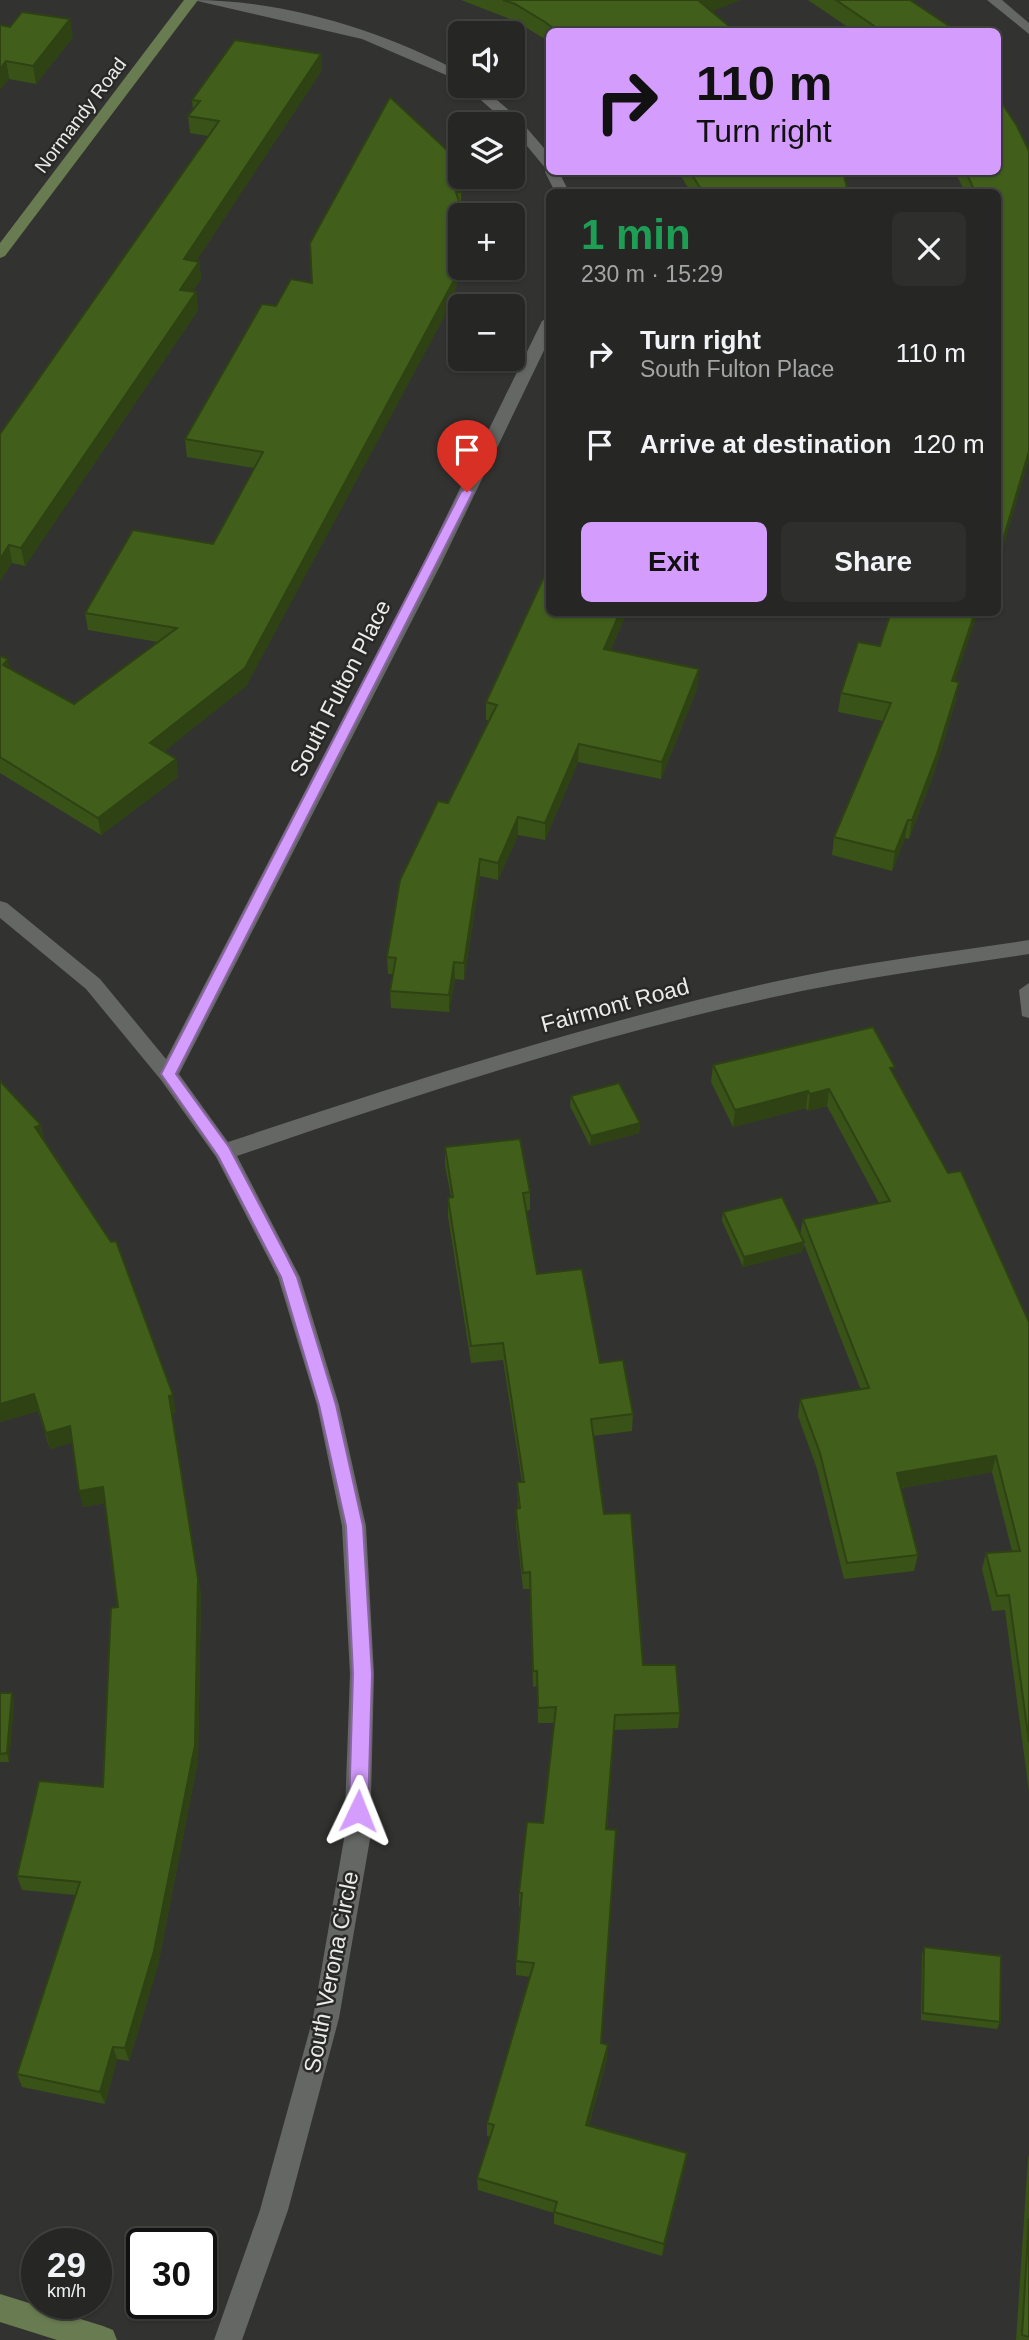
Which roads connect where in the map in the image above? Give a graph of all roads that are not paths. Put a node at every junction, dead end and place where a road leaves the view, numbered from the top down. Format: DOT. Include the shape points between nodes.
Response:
graph roads {
  1 [pos="191,0"];
  2 [pos="200,0"];
  3 [pos="993,0"];
  4 [pos="1029,30"];
  5 [pos="448,71"];
  6 [pos="486,98"];
  7 [pos="546,160"];
  8 [pos="0,253"];
  9 [pos="546,329"];
  10 [pos="0,908"];
  11 [pos="1029,947"];
  12 [pos="1029,990"];
  13 [pos="1029,1011"];
  14 [pos="168,1074"];
  15 [pos="223,1152"];
  16 [pos="0,2308"];
  17 [pos="103,2340"];
  18 [pos="228,2340"];
  1 -- 8 [label="street, Normandy Road"];
  2 -- 5 [label="street" via="326,25 411,53"];
  3 -- 4 [label="street"];
  6 -- 7 [label="street"];
  9 -- 14 [label="street, South Fulton Place" via="432,564"];
  10 -- 14 [label="street, South Verona Circle" via="93,984"];
  11 -- 15 [label="street, Fairmont Road" via="855,973 712,1004 531,1053"];
  12 -- 13 [label="street"];
  14 -- 15 [label="street, South Verona Circle"];
  15 -- 18 [label="street, South Verona Circle" via="289,1277 328,1405 355,1526 362,1674 357,1839 326,2018 274,2210"];
  16 -- 17 [label="street"];
}
